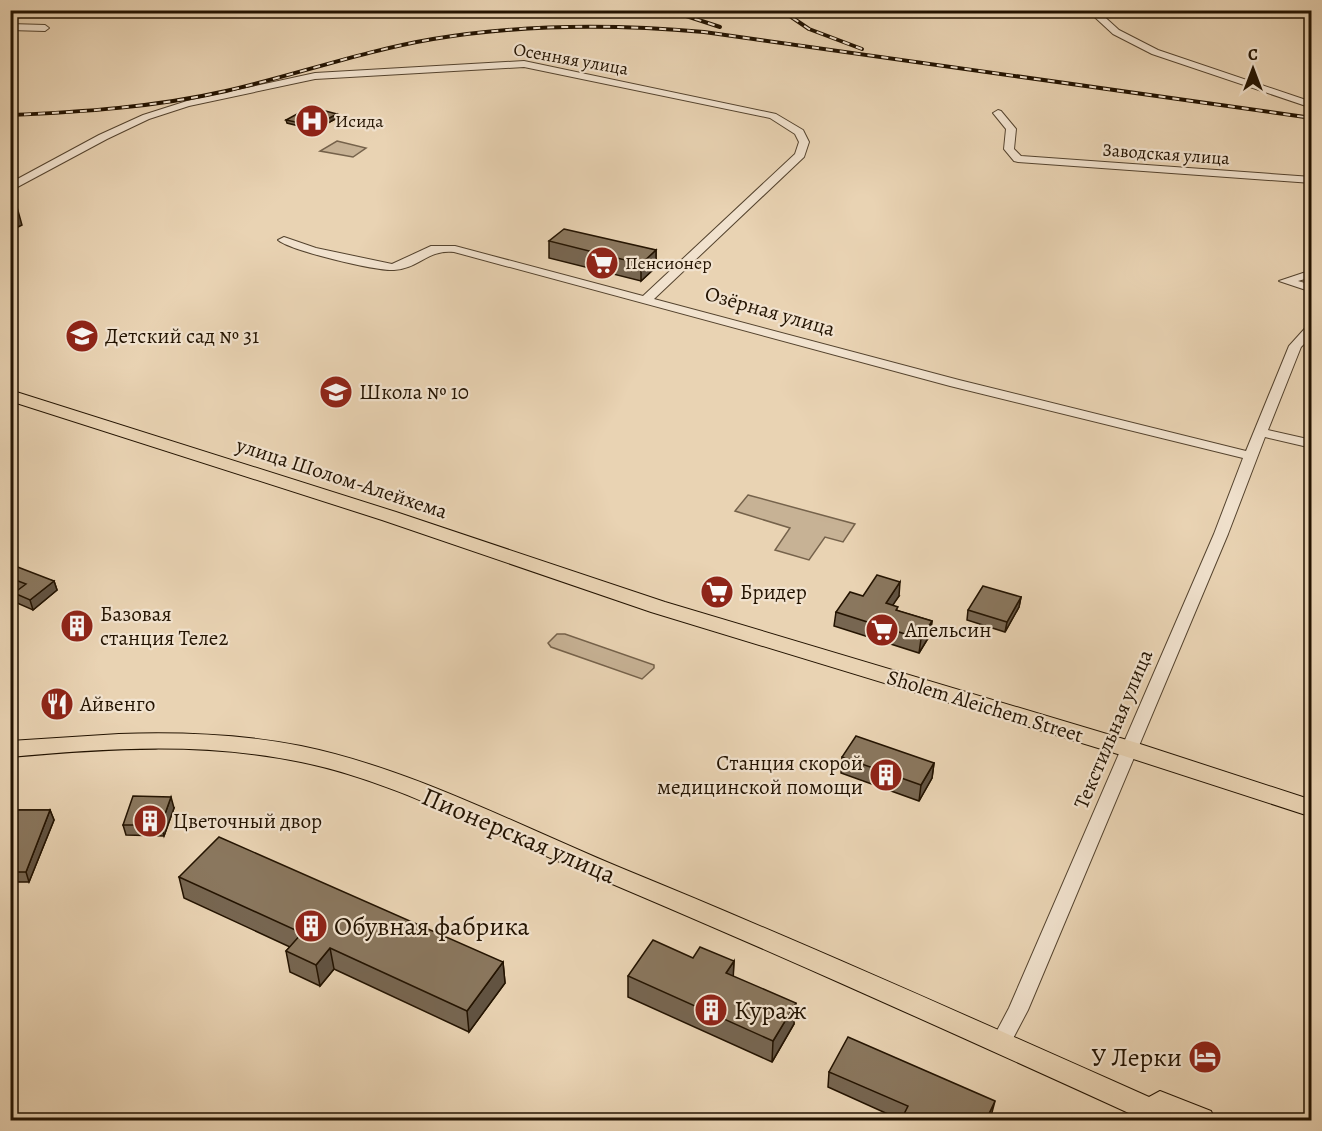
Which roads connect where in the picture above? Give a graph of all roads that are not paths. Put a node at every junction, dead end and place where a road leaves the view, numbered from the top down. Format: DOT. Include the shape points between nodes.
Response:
graph roads {
  1 [pos="32,10"];
  2 [pos="1091,10"];
  3 [pos="13,16"];
  4 [pos="10,27"];
  5 [pos="45,28"];
  6 [pos="1311,105"];
  7 [pos="998,113"];
  8 [pos="1311,180"];
  9 [pos="10,188"];
  10 [pos="284,240"];
  11 [pos="1311,273"];
  12 [pos="1311,289"];
  13 [pos="647,299"];
  14 [pos="1311,328"];
  15 [pos="10,395"];
  16 [pos="1261,432"];
  17 [pos="1311,444"];
  18 [pos="1250,456"];
  19 [pos="10,749"];
  20 [pos="1129,749"];
  21 [pos="1311,809"];
  22 [pos="1001,1042"];
  23 [pos="1172,1120"];
  24 [pos="1201,1120"];
  1 -- 3 [label="street"];
  2 -- 6 [label="street" via="1116,32 1155,52"];
  4 -- 5 [label="street"];
  7 -- 8 [label="street, Заводская улица" via="1011,129 1009,149 1018,159"];
  9 -- 13 [label="street, Осенняя улица" via="146,117 315,76 524,64 773,116 799,132 804,142 800,155"];
  10 -- 13 [label="street, Озёрная улица" via="392,267 437,246 445,247"];
  11 -- 12 [label="street" via="1285,280"];
  13 -- 18 [label="street, Озёрная улица" via="955,383"];
  14 -- 16 [label="street, Текстильная улица" via="1295,346"];
  15 -- 20 [label="main road, Sholem Aleichem Street" via="785,647"];
  16 -- 17 [label="street"];
  16 -- 18 [label="street, Текстильная улица"];
  18 -- 20 [label="street, Текстильная улица"];
  19 -- 22 [label="main road, Пионерская улица" via="78,743 211,743 284,751 336,762 707,913"];
  20 -- 21 [label="main road, Sholem Aleichem Street"];
  20 -- 22 [label="street, Текстильная улица"];
  22 -- 23 [label="main road, Пионерская улица"];
  22 -- 24 [label="main road, Пионерская улица" via="1046,1052"];
}
